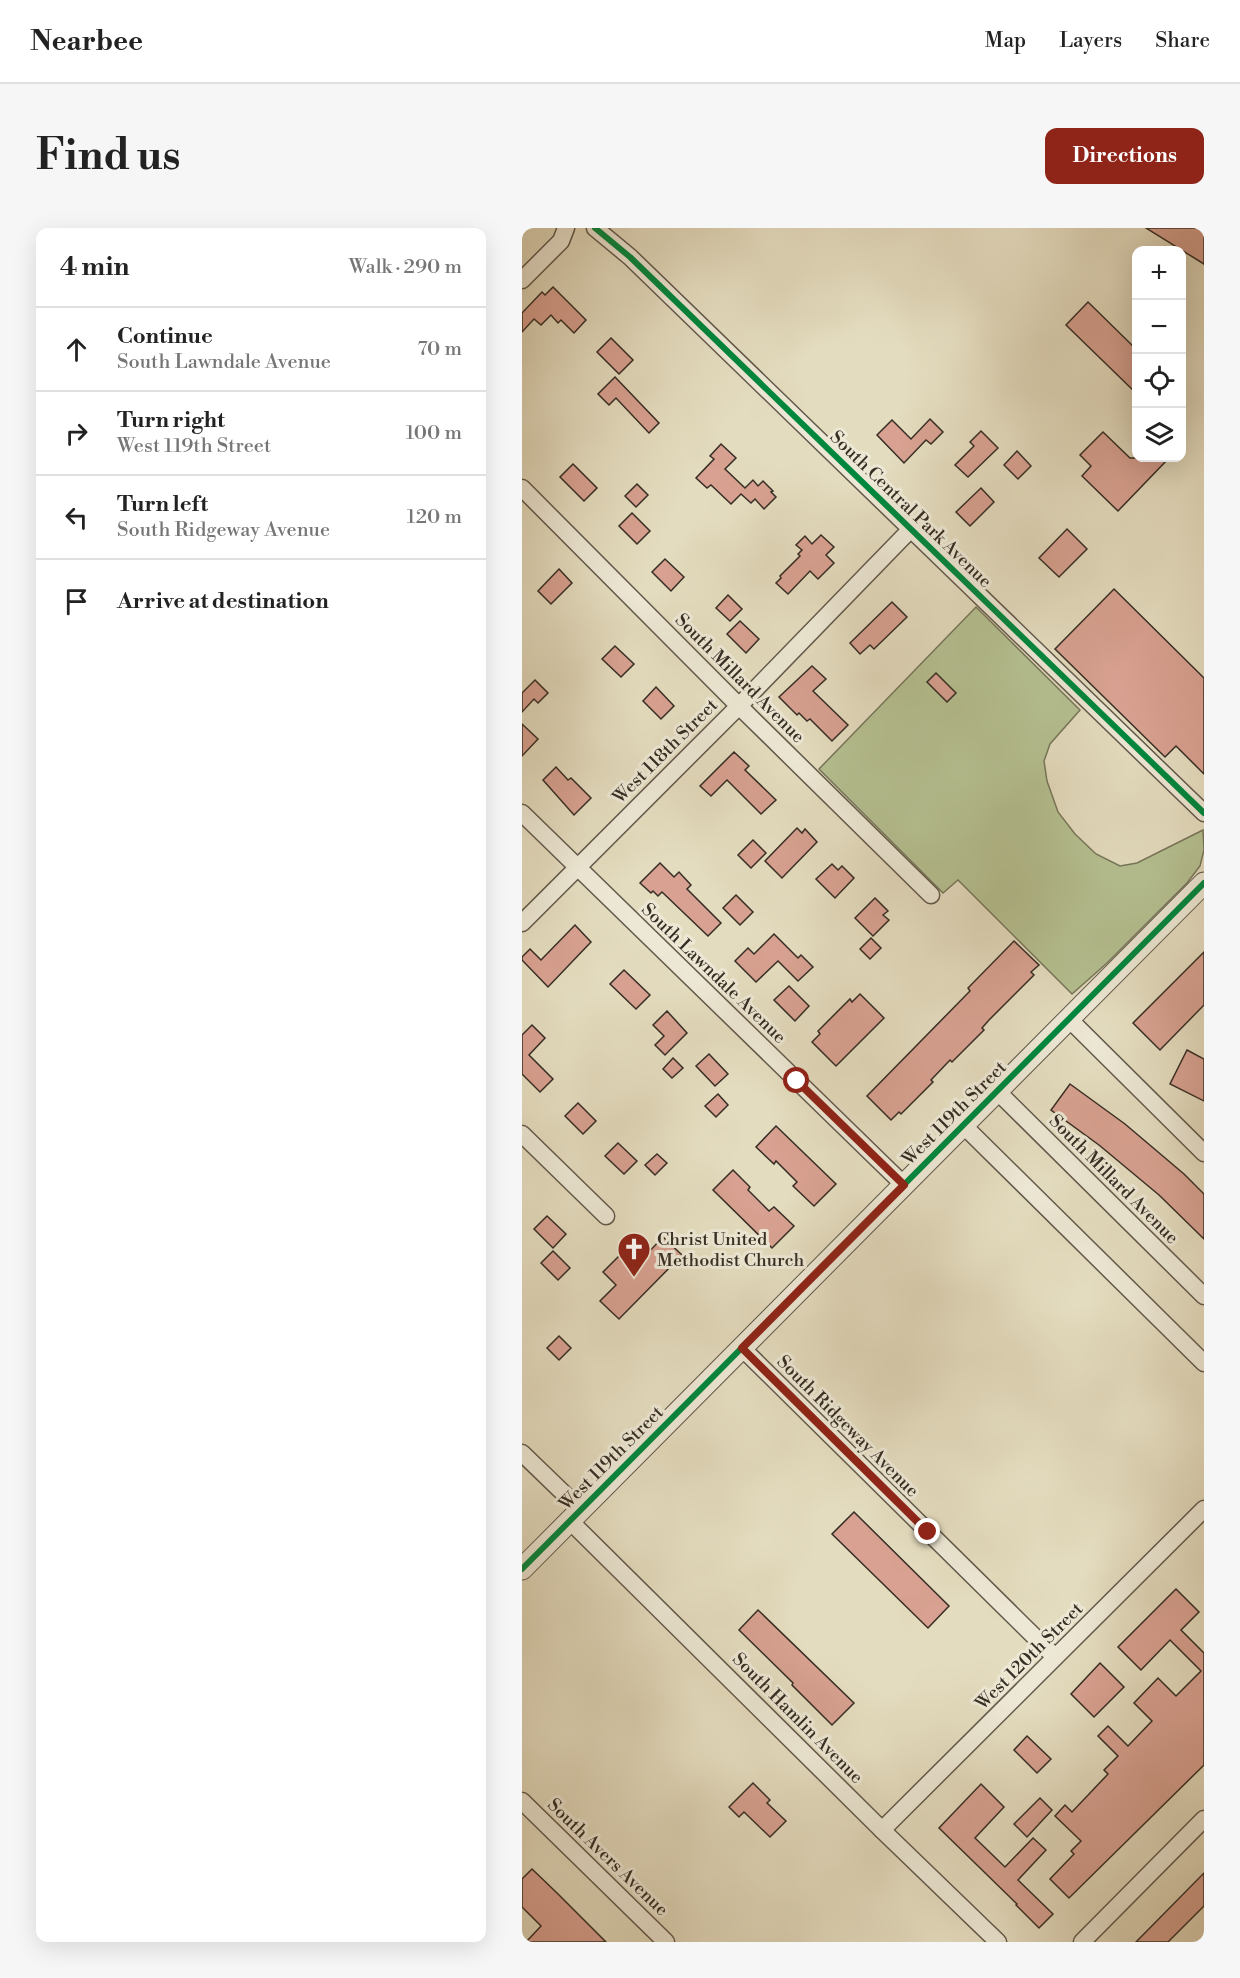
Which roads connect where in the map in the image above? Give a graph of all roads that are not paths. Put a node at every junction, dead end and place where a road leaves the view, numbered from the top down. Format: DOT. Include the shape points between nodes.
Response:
graph roads {
  1 [pos="566,228"];
  2 [pos="595,228"];
  3 [pos="522,280"];
  4 [pos="522,488"];
  5 [pos="910,530"];
  6 [pos="739,705"];
  7 [pos="522,813"];
  8 [pos="1204,813"];
  9 [pos="577,867"];
  10 [pos="1204,883"];
  11 [pos="931,895"];
  12 [pos="522,922"];
  13 [pos="1069,1019"];
  14 [pos="997,1091"];
  15 [pos="963,1125"];
  16 [pos="522,1134"];
  17 [pos="1204,1153"];
  18 [pos="904,1185"];
  19 [pos="606,1216"];
  20 [pos="1204,1296"];
  21 [pos="742,1348"];
  22 [pos="1204,1364"];
  23 [pos="522,1453"];
  24 [pos="1204,1509"];
  25 [pos="575,1516"];
  26 [pos="522,1569"];
  27 [pos="1056,1657"];
  28 [pos="522,1801"];
  29 [pos="1204,1819"];
  30 [pos="882,1830"];
  31 [pos="666,1942"];
  32 [pos="998,1942"];
  33 [pos="1082,1942"];
  1 -- 3 [label="street" via="561,241"];
  2 -- 5 [label="street, South Central Park Avenue" via="630,257"];
  4 -- 6 [label="street, South Millard Avenue"];
  5 -- 6 [label="street, West 118th Street"];
  5 -- 8 [label="street, South Central Park Avenue"];
  6 -- 9 [label="street, West 118th Street"];
  6 -- 11 [label="street, South Millard Avenue"];
  7 -- 9 [label="street, South Lawndale Avenue"];
  9 -- 12 [label="street, West 118th Street"];
  9 -- 18 [label="street, South Lawndale Avenue"];
  10 -- 13 [label="street, West 119th Street"];
  13 -- 14 [label="street, West 119th Street"];
  13 -- 17 [label="street"];
  14 -- 15 [label="street, West 119th Street"];
  14 -- 20 [label="street, South Millard Avenue"];
  15 -- 18 [label="street, West 119th Street"];
  15 -- 22 [label="street"];
  16 -- 19 [label="street"];
  18 -- 21 [label="street, West 119th Street"];
  21 -- 25 [label="street, West 119th Street"];
  21 -- 27 [label="street, South Ridgeway Avenue"];
  23 -- 25 [label="street, South Hamlin Avenue"];
  24 -- 27 [label="street, West 120th Street"];
  25 -- 26 [label="street, West 119th Street"];
  25 -- 30 [label="street, South Hamlin Avenue"];
  27 -- 30 [label="street, West 120th Street"];
  28 -- 31 [label="street, South Avers Avenue"];
  29 -- 33 [label="street"];
  30 -- 32 [label="street, South Hamlin Avenue"];
}
